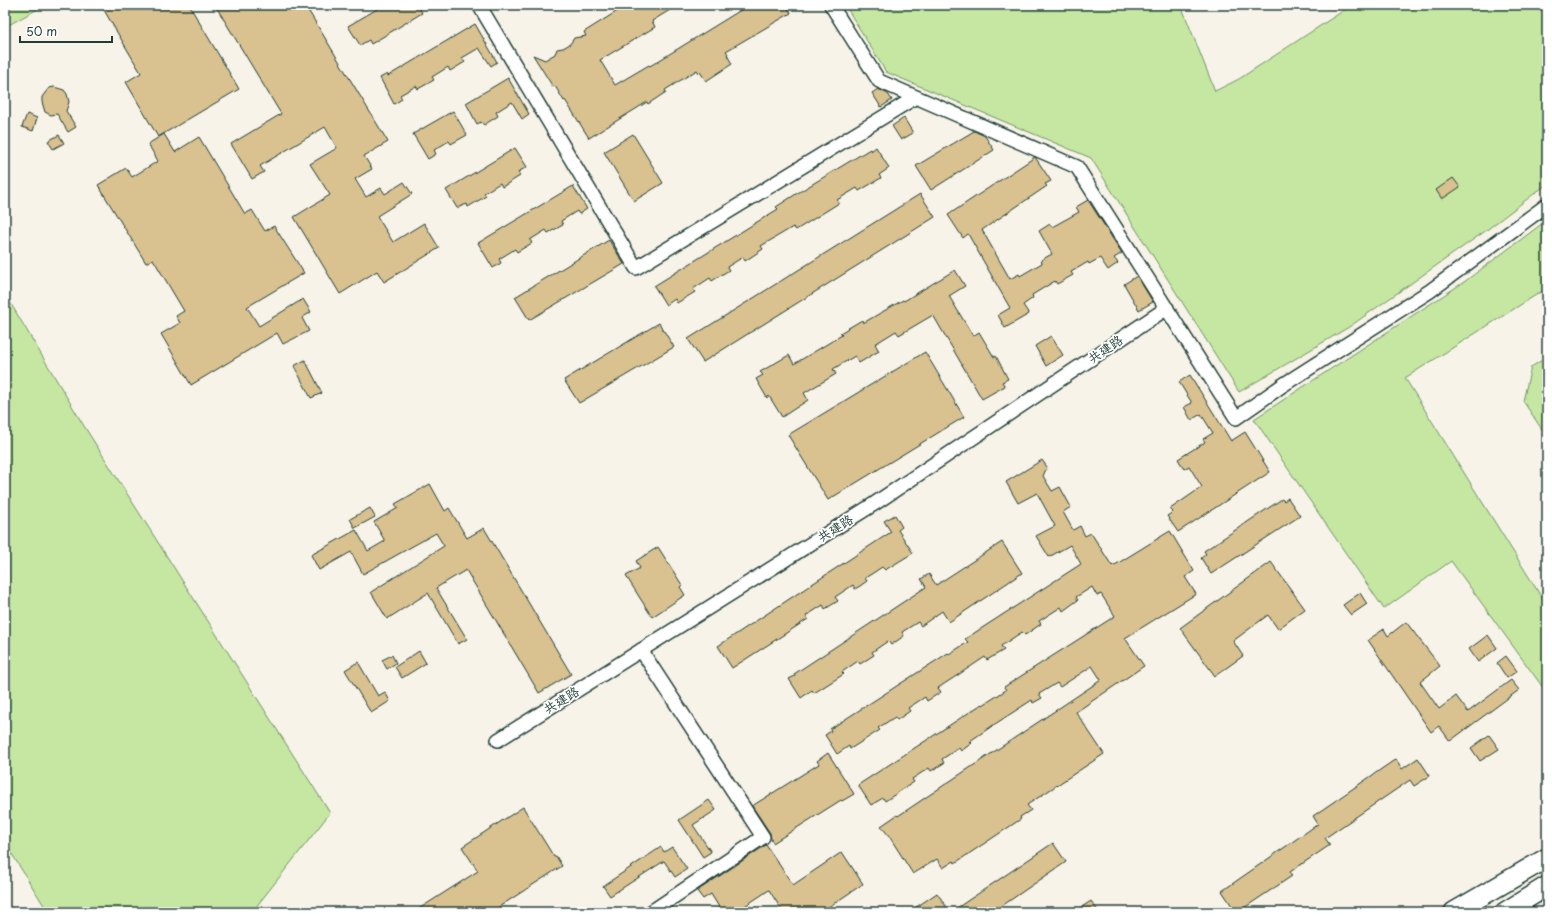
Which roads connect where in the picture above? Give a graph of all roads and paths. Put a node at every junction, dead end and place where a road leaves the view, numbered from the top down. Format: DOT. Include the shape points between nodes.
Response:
graph roads {
  1 [pos="480,5"];
  2 [pos="831,5"];
  3 [pos="916,97"];
  4 [pos="1547,205"];
  5 [pos="1167,308"];
  6 [pos="641,650"];
  7 [pos="498,740"];
  8 [pos="1547,858"];
  9 [pos="1547,886"];
  10 [pos="651,912"];
  11 [pos="1454,912"];
  12 [pos="1505,912"];
  1 -- 3 [label="street" via="636,268"];
  2 -- 3 [label="street" via="879,81"];
  3 -- 5 [label="street" via="1077,167"];
  4 -- 5 [label="street" via="1430,291 1283,384 1236,418"];
  5 -- 6 [label="street, 共建路" via="874,504"];
  6 -- 7 [label="street, 共建路"];
  6 -- 10 [label="street" via="763,837"];
  8 -- 11 [label="highway"];
  9 -- 12 [label="highway"];
}
